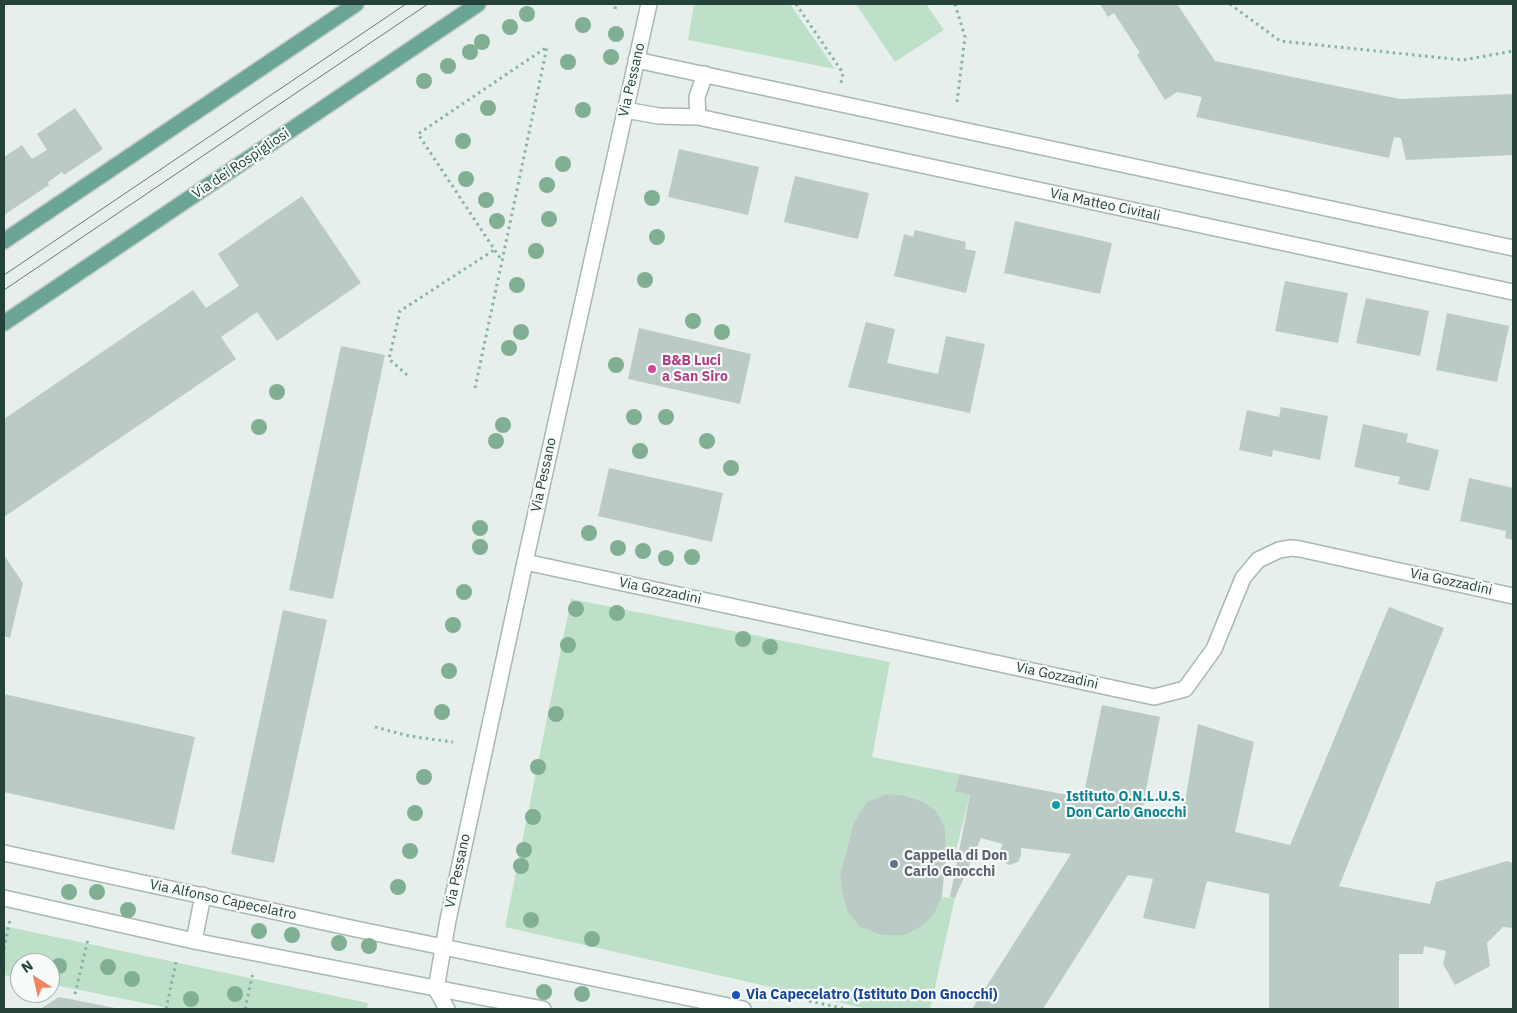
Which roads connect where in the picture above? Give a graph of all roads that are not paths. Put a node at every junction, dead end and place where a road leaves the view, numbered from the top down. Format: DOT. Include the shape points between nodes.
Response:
graph roads {
  1 [pos="356,4"];
  2 [pos="478,4"];
  3 [pos="649,4"];
  4 [pos="636,60"];
  5 [pos="705,74"];
  6 [pos="625,110"];
  7 [pos="698,117"];
  8 [pos="4,241"];
  9 [pos="1513,248"];
  10 [pos="1513,292"];
  11 [pos="4,323"];
  12 [pos="524,562"];
  13 [pos="1513,596"];
  14 [pos="4,853"];
  15 [pos="203,895"];
  16 [pos="4,898"];
  17 [pos="194,941"];
  18 [pos="442,947"];
  19 [pos="436,989"];
  20 [pos="447,1009"];
  21 [pos="543,1009"];
  22 [pos="743,1009"];
  1 -- 8 [label="main road"];
  2 -- 11 [label="main road, Via dei Rospigliosi"];
  3 -- 4 [label="street, Via Pessano"];
  4 -- 5 [label="street"];
  4 -- 6 [label="street, Via Pessano"];
  5 -- 7 [label="street" via="697,97"];
  5 -- 9 [label="street"];
  6 -- 7 [label="street, Via Matteo Civitali" via="659,116"];
  6 -- 12 [label="street, Via Pessano"];
  7 -- 10 [label="street, Via Matteo Civitali"];
  12 -- 13 [label="street, Via Gozzadini" via="1154,697 1186,689 1214,649 1243,578 1258,560 1279,550 1300,549"];
  12 -- 18 [label="street, Via Pessano"];
  14 -- 15 [label="street, Via Alfonso Capecelatro"];
  15 -- 17 [label="street"];
  15 -- 18 [label="street, Via Alfonso Capecelatro"];
  16 -- 17 [label="street"];
  17 -- 19 [label="street"];
  18 -- 19 [label="street"];
  18 -- 22 [label="street, Via Alfonso Capecelatro"];
  19 -- 20 [label="street"];
  19 -- 21 [label="street"];
}
